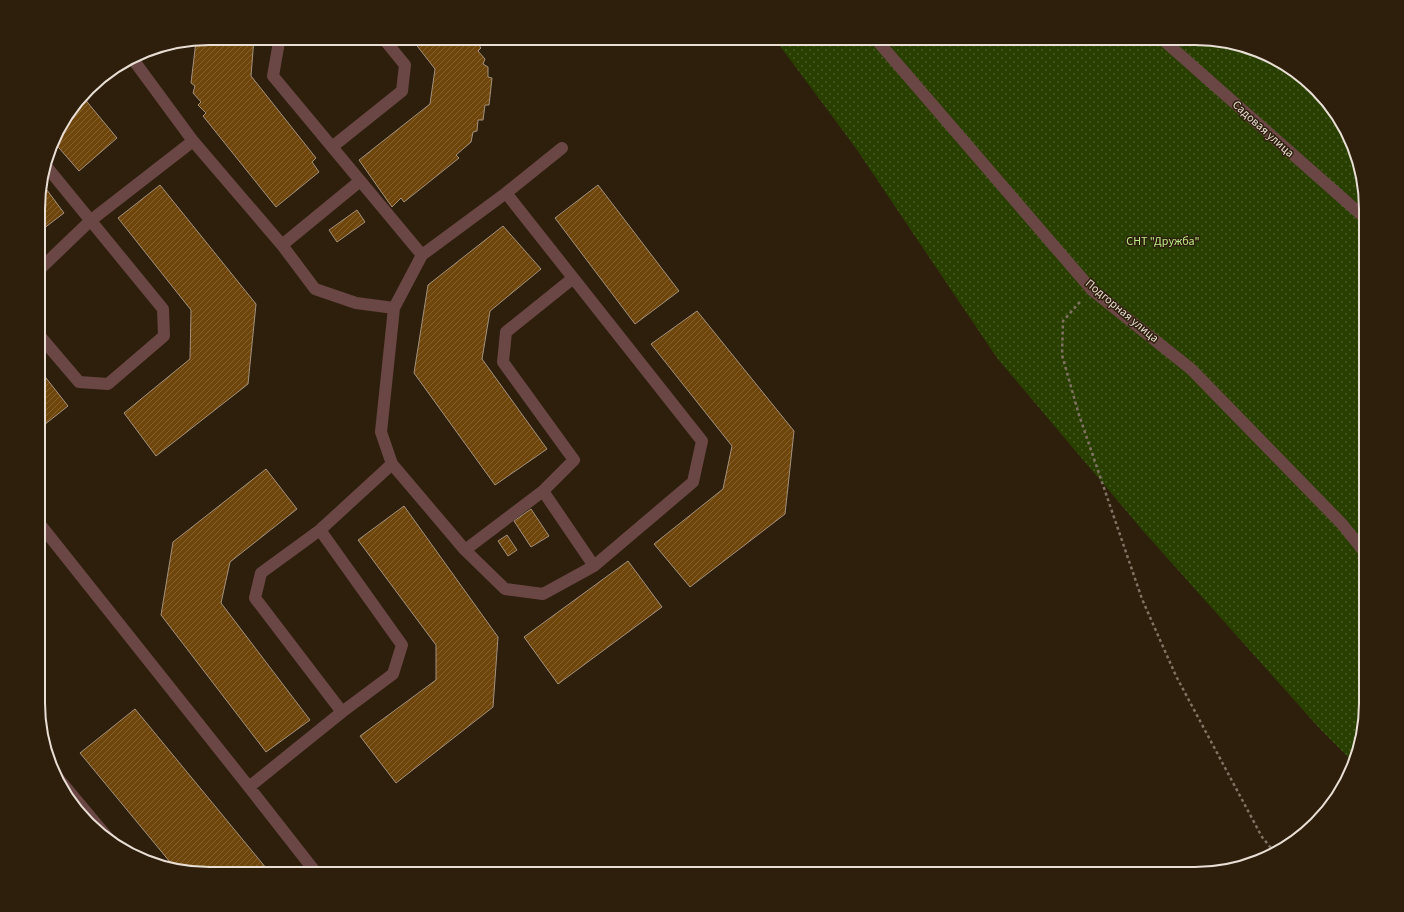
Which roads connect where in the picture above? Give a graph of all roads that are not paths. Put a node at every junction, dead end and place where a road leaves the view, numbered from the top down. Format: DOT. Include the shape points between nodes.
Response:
graph roads {
  1 [pos="278,45"];
  2 [pos="389,45"];
  3 [pos="881,45"];
  4 [pos="1169,45"];
  5 [pos="135,63"];
  6 [pos="193,141"];
  7 [pos="332,146"];
  8 [pos="562,148"];
  9 [pos="50,171"];
  10 [pos="360,182"];
  11 [pos="506,193"];
  12 [pos="1359,213"];
  13 [pos="90,220"];
  14 [pos="282,245"];
  15 [pos="422,255"];
  16 [pos="45,264"];
  17 [pos="572,279"];
  18 [pos="394,308"];
  19 [pos="45,342"];
  20 [pos="392,464"];
  21 [pos="542,491"];
  22 [pos="320,530"];
  23 [pos="45,531"];
  24 [pos="1359,545"];
  25 [pos="465,550"];
  26 [pos="594,566"];
  27 [pos="342,712"];
  28 [pos="249,787"];
  29 [pos="312,867"];
  1 -- 7 [label="lane" via="272,76"];
  2 -- 7 [label="lane" via="405,65 402,91"];
  3 -- 24 [label="lane, Подгорная улица" via="1092,290 1191,369 1342,524"];
  4 -- 12 [label="lane, Садовая улица"];
  5 -- 6 [label="lane"];
  6 -- 13 [label="lane"];
  6 -- 14 [label="lane"];
  7 -- 10 [label="lane"];
  8 -- 11 [label="lane"];
  9 -- 13 [label="lane"];
  10 -- 14 [label="lane"];
  10 -- 15 [label="lane"];
  11 -- 15 [label="lane"];
  11 -- 17 [label="lane"];
  13 -- 16 [label="lane"];
  13 -- 19 [label="lane" via="163,309 164,336 108,384 79,382"];
  14 -- 18 [label="lane" via="315,289 356,303"];
  15 -- 18 [label="lane"];
  17 -- 21 [label="lane" via="506,332 503,362 574,460"];
  17 -- 26 [label="lane" via="702,441 693,482"];
  18 -- 20 [label="lane" via="381,432"];
  20 -- 22 [label="lane"];
  20 -- 25 [label="lane"];
  21 -- 25 [label="lane"];
  21 -- 26 [label="lane"];
  22 -- 27 [label="lane" via="402,645 393,674"];
  22 -- 27 [label="lane" via="261,573 255,598"];
  23 -- 28 [label="lane"];
  25 -- 26 [label="lane" via="505,589 543,594"];
  27 -- 28 [label="lane"];
  28 -- 29 [label="lane"];
}
